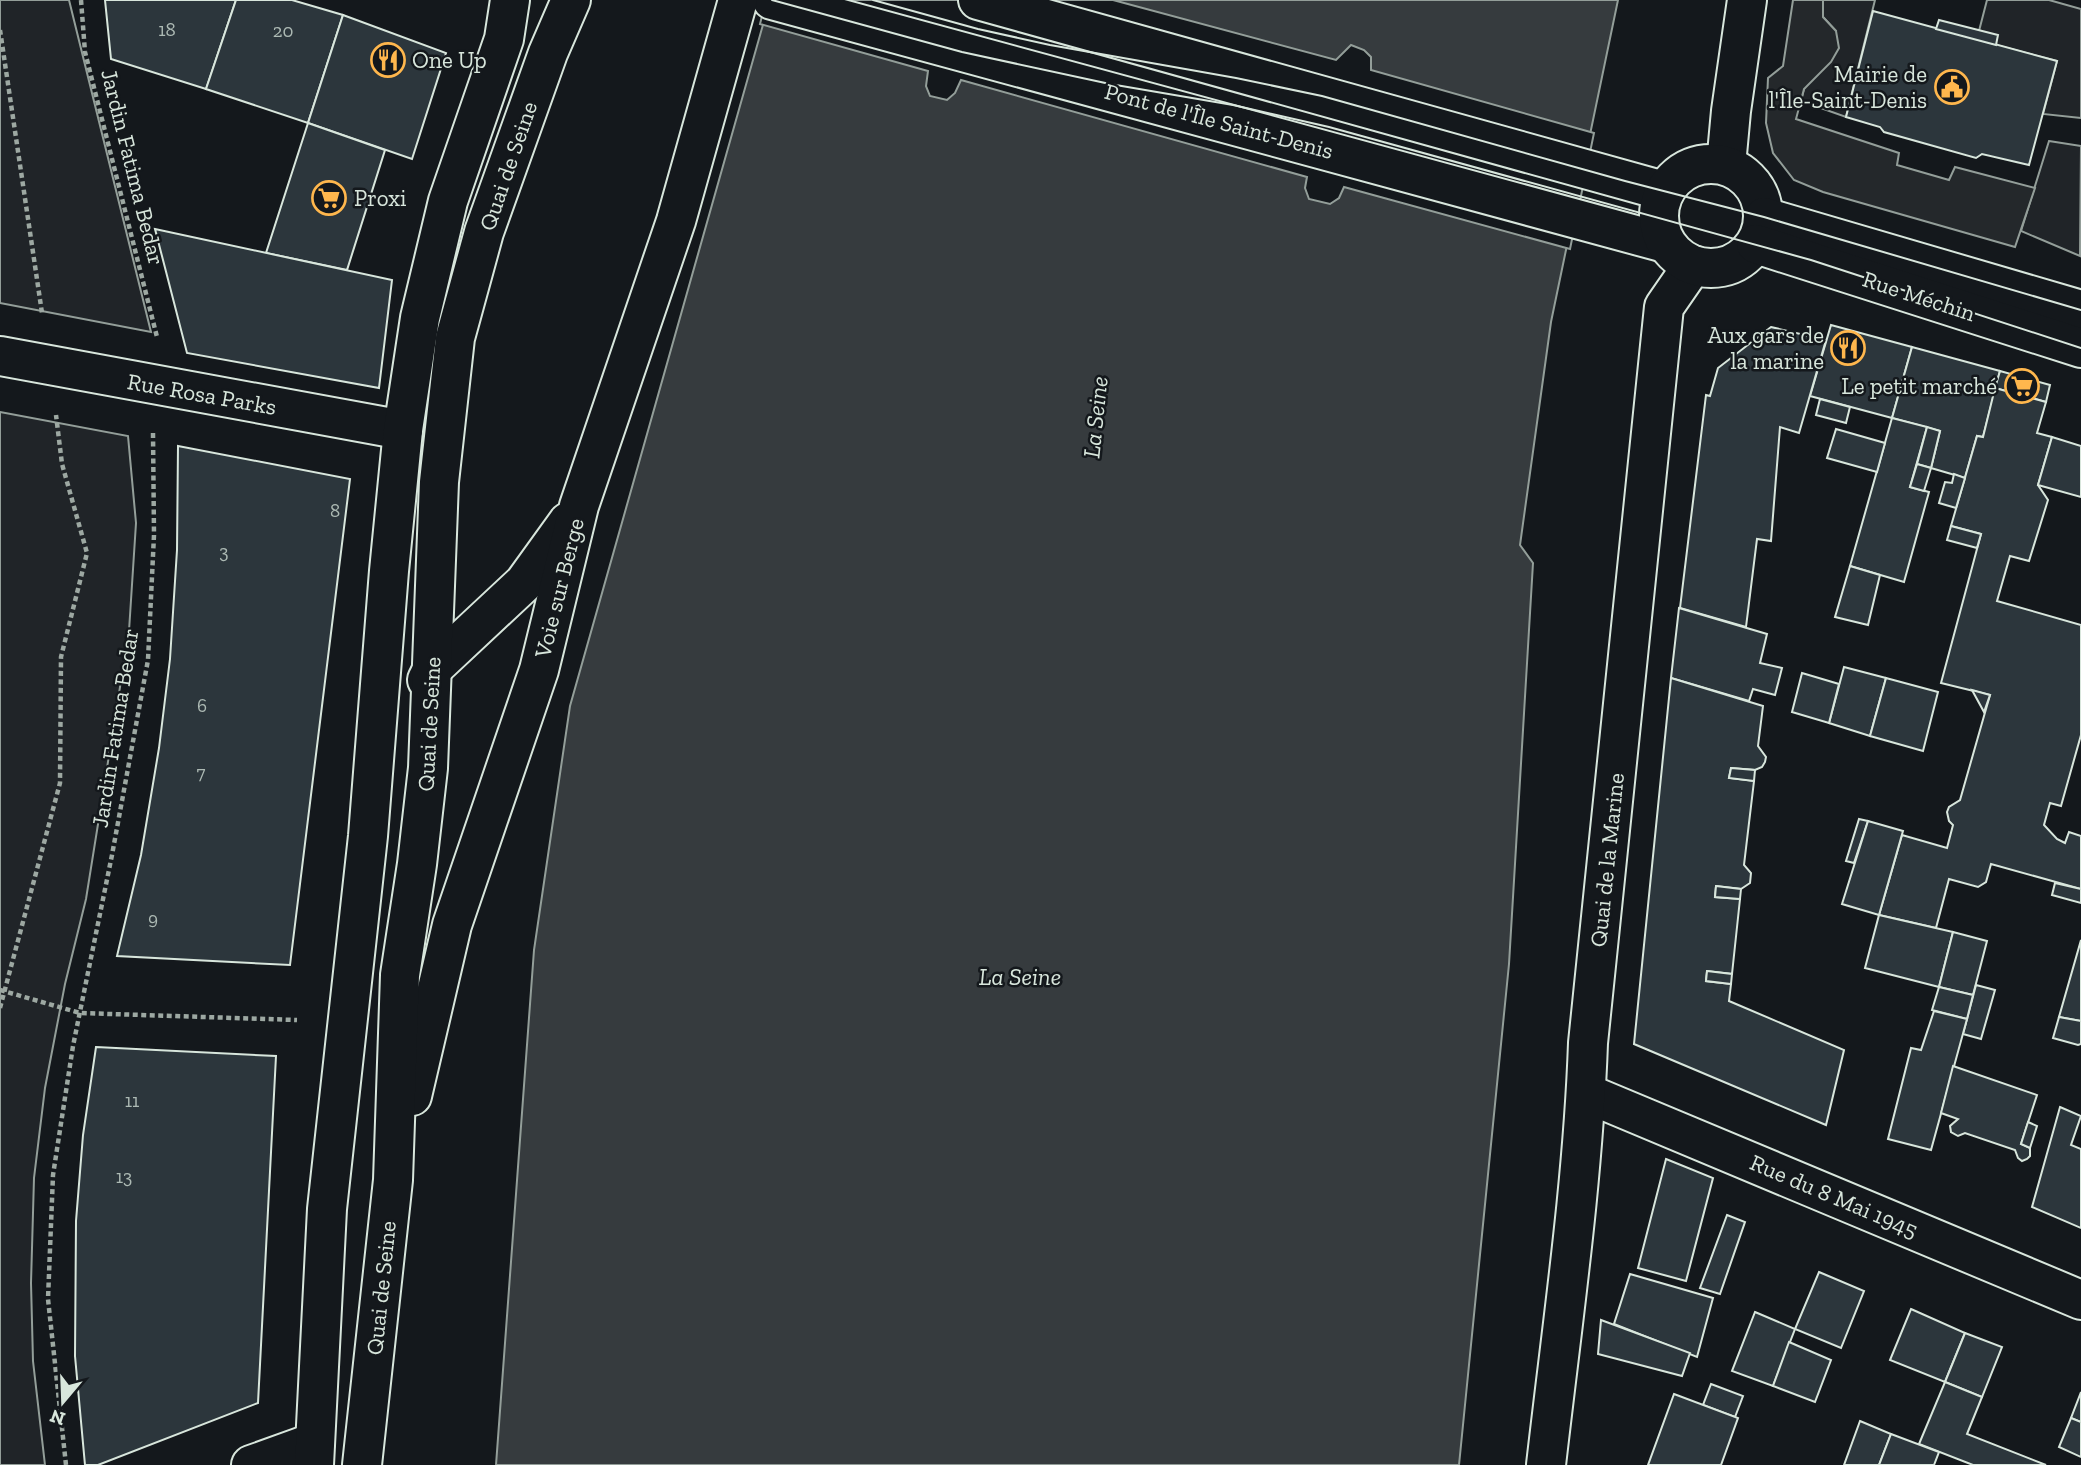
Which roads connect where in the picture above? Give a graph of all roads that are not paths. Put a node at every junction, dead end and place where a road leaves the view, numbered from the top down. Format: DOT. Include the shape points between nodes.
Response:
graph roads {
  1 [pos="510,0"];
  2 [pos="571,0"];
  3 [pos="738,0"];
  4 [pos="772,0"];
  5 [pos="978,0"];
  6 [pos="1748,0"];
  7 [pos="1726,165"];
  8 [pos="1664,191"];
  9 [pos="1760,231"];
  10 [pos="1679,254"];
  11 [pos="2081,310"];
  12 [pos="2081,348"];
  13 [pos="0,356"];
  14 [pos="404,430"];
  15 [pos="579,506"];
  16 [pos="433,668"];
  17 [pos="368,836"];
  18 [pos="414,1011"];
  19 [pos="1586,1093"];
  20 [pos="393,1180"];
  21 [pos="2081,1300"];
  22 [pos="315,1454"];
  23 [pos="251,1465"];
  24 [pos="362,1465"];
  25 [pos="1546,1465"];
  1 -- 14 [label="main road, Quai de Seine" via="504,39 448,201 420,318"];
  2 -- 16 [label="main road, Quai de Seine" via="484,232 455,338 439,482"];
  3 -- 15 [label="main road, Voie sur Berge" via="676,221"];
  4 -- 10 [label="main road, Pont de l'Île Saint-Denis" via="1609,227"];
  5 -- 8 [label="main road"];
  6 -- 7 [label="main road"];
  7 -- 8 [label="main road" via="1690,168"];
  7 -- 9 [label="main road" via="1754,185 1761,200"];
  8 -- 10 [label="main road" via="1658,218"];
  9 -- 10 [label="main road" via="1734,263 1706,268"];
  9 -- 11 [label="main road, Rue Méchin"];
  9 -- 12 [label="main road, Rue Méchin"];
  10 -- 19 [label="main road, Quai de la Marine" via="1664,307"];
  13 -- 14 [label="main road, Rue Rosa Parks"];
  14 -- 17 [label="main road, Quai de Seine"];
  15 -- 16 [label="main road" via="524,583"];
  15 -- 18 [label="main road, Voie sur Berge" via="540,670 452,925"];
  16 -- 17 [label="main road" via="406,720"];
  16 -- 18 [label="main road, Quai de Seine" via="428,768 400,975"];
  17 -- 22 [label="main road, Quai de Seine" via="327,1209"];
  18 -- 20 [label="main road, Voie sur Berge"];
  19 -- 21 [label="main road, Rue du 8 Mai 1945"];
  19 -- 25 [label="main road, Quai de la Marine"];
  20 -- 24 [label="main road, Quai de Seine"];
  22 -- 23 [label="main road"];
}
